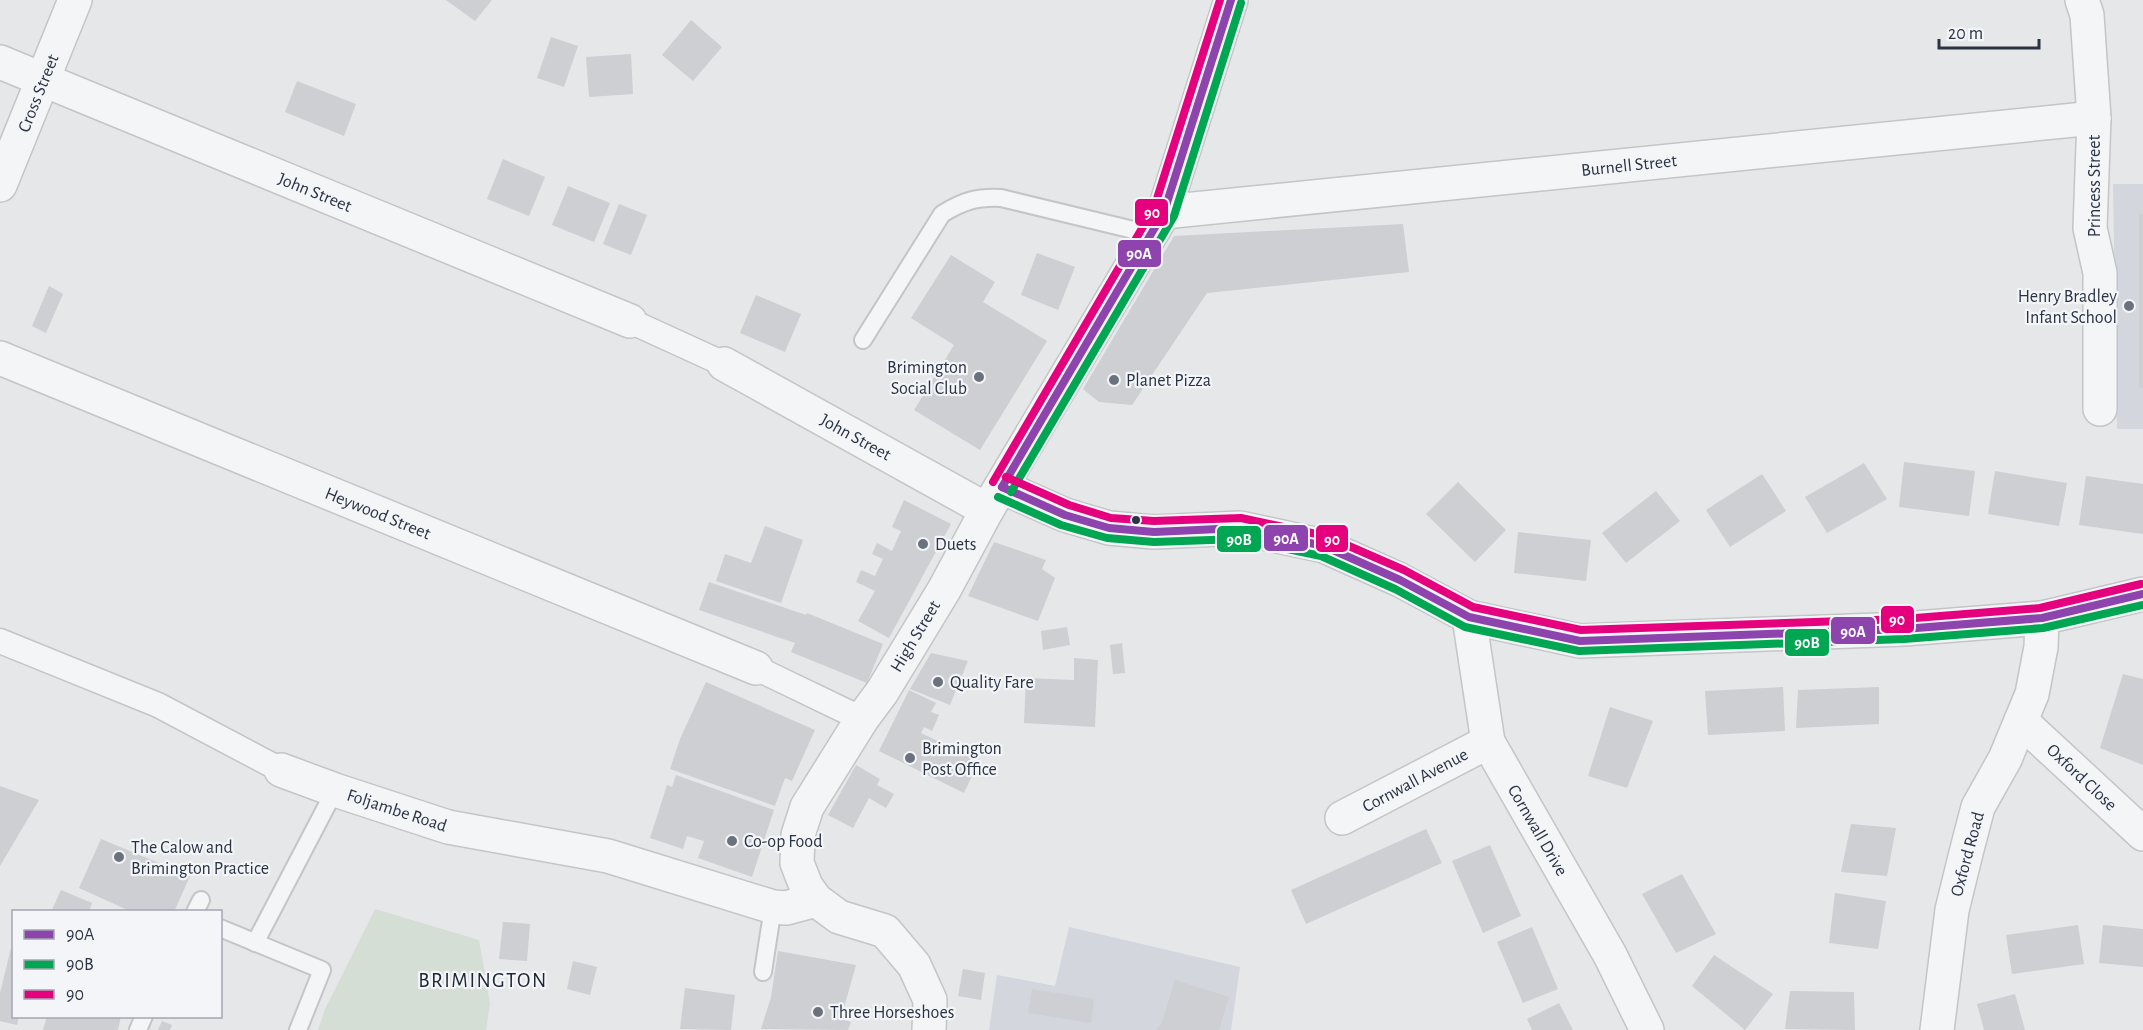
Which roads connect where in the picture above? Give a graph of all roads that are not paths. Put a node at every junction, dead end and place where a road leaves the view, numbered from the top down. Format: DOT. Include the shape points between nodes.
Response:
graph roads {
  1 [pos="75,0"];
  2 [pos="1231,0"];
  3 [pos="2082,0"];
  4 [pos="0,62"];
  5 [pos="43,80"];
  6 [pos="2094,118"];
  7 [pos="0,185"];
  8 [pos="1157,223"];
  9 [pos="630,321"];
  10 [pos="863,340"];
  11 [pos="0,358"];
  12 [pos="724,364"];
  13 [pos="2100,409"];
  14 [pos="994,498"];
  15 [pos="2143,594"];
  16 [pos="1469,617"];
  17 [pos="2042,618"];
  18 [pos="0,640"];
  19 [pos="756,668"];
  20 [pos="862,719"];
  21 [pos="2021,721"];
  22 [pos="1488,741"];
  23 [pos="281,770"];
  24 [pos="335,790"];
  25 [pos="1342,818"];
  26 [pos="2143,834"];
  27 [pos="816,900"];
  28 [pos="773,907"];
  29 [pos="222,929"];
  30 [pos="255,943"];
  31 [pos="763,972"];
  32 [pos="298,1030"];
  33 [pos="929,1030"];
  34 [pos="1647,1030"];
  35 [pos="1937,1030"];
  1 -- 5 [label="street, Cross Street"];
  2 -- 8 [label="street, High Street"];
  3 -- 6 [label="street, Princess Street" via="2087,15"];
  4 -- 5 [label="street, John Street"];
  5 -- 7 [label="street, Cross Street"];
  5 -- 9 [label="street, John Street"];
  6 -- 8 [label="street, Burnell Street"];
  6 -- 13 [label="street, Princess Street" via="2090,228 2100,273"];
  8 -- 10 [label="lane" via="1001,198 962,202 942,214"];
  8 -- 14 [label="street, High Street"];
  9 -- 12 [label="street"];
  11 -- 19 [label="street, Heywood Street"];
  12 -- 14 [label="street, John Street"];
  14 -- 16 [label="street, John Street" via="1109,528 1154,532 1240,528 1324,546"];
  14 -- 20 [label="street, High Street" via="944,590"];
  15 -- 17 [label="street, John Street"];
  16 -- 17 [label="street, John Street" via="1580,641 1904,629"];
  16 -- 22 [label="street, Cornwall Drive"];
  17 -- 21 [label="street, Oxford Road" via="2032,694"];
  18 -- 23 [label="street, Foljambe Road" via="158,705"];
  19 -- 20 [label="street"];
  20 -- 27 [label="street, High Street" via="807,807 798,835 797,863"];
  21 -- 26 [label="street, Oxford Close"];
  21 -- 35 [label="street, Oxford Road" via="1978,807 1952,910"];
  22 -- 25 [label="street, Cornwall Avenue"];
  22 -- 34 [label="street, Cornwall Drive" via="1610,955"];
  23 -- 24 [label="street, Foljambe Road"];
  24 -- 28 [label="street, Foljambe Road" via="448,827 608,856"];
  24 -- 30 [label="lane"];
  27 -- 28 [label="street, Foljambe Road" via="786,908"];
  27 -- 33 [label="street, High Street" via="839,917 885,931 914,965 930,1000"];
  28 -- 31 [label="lane"];
  29 -- 30 [label="lane"];
  30 -- 32 [label="lane" via="321,970"];
}
